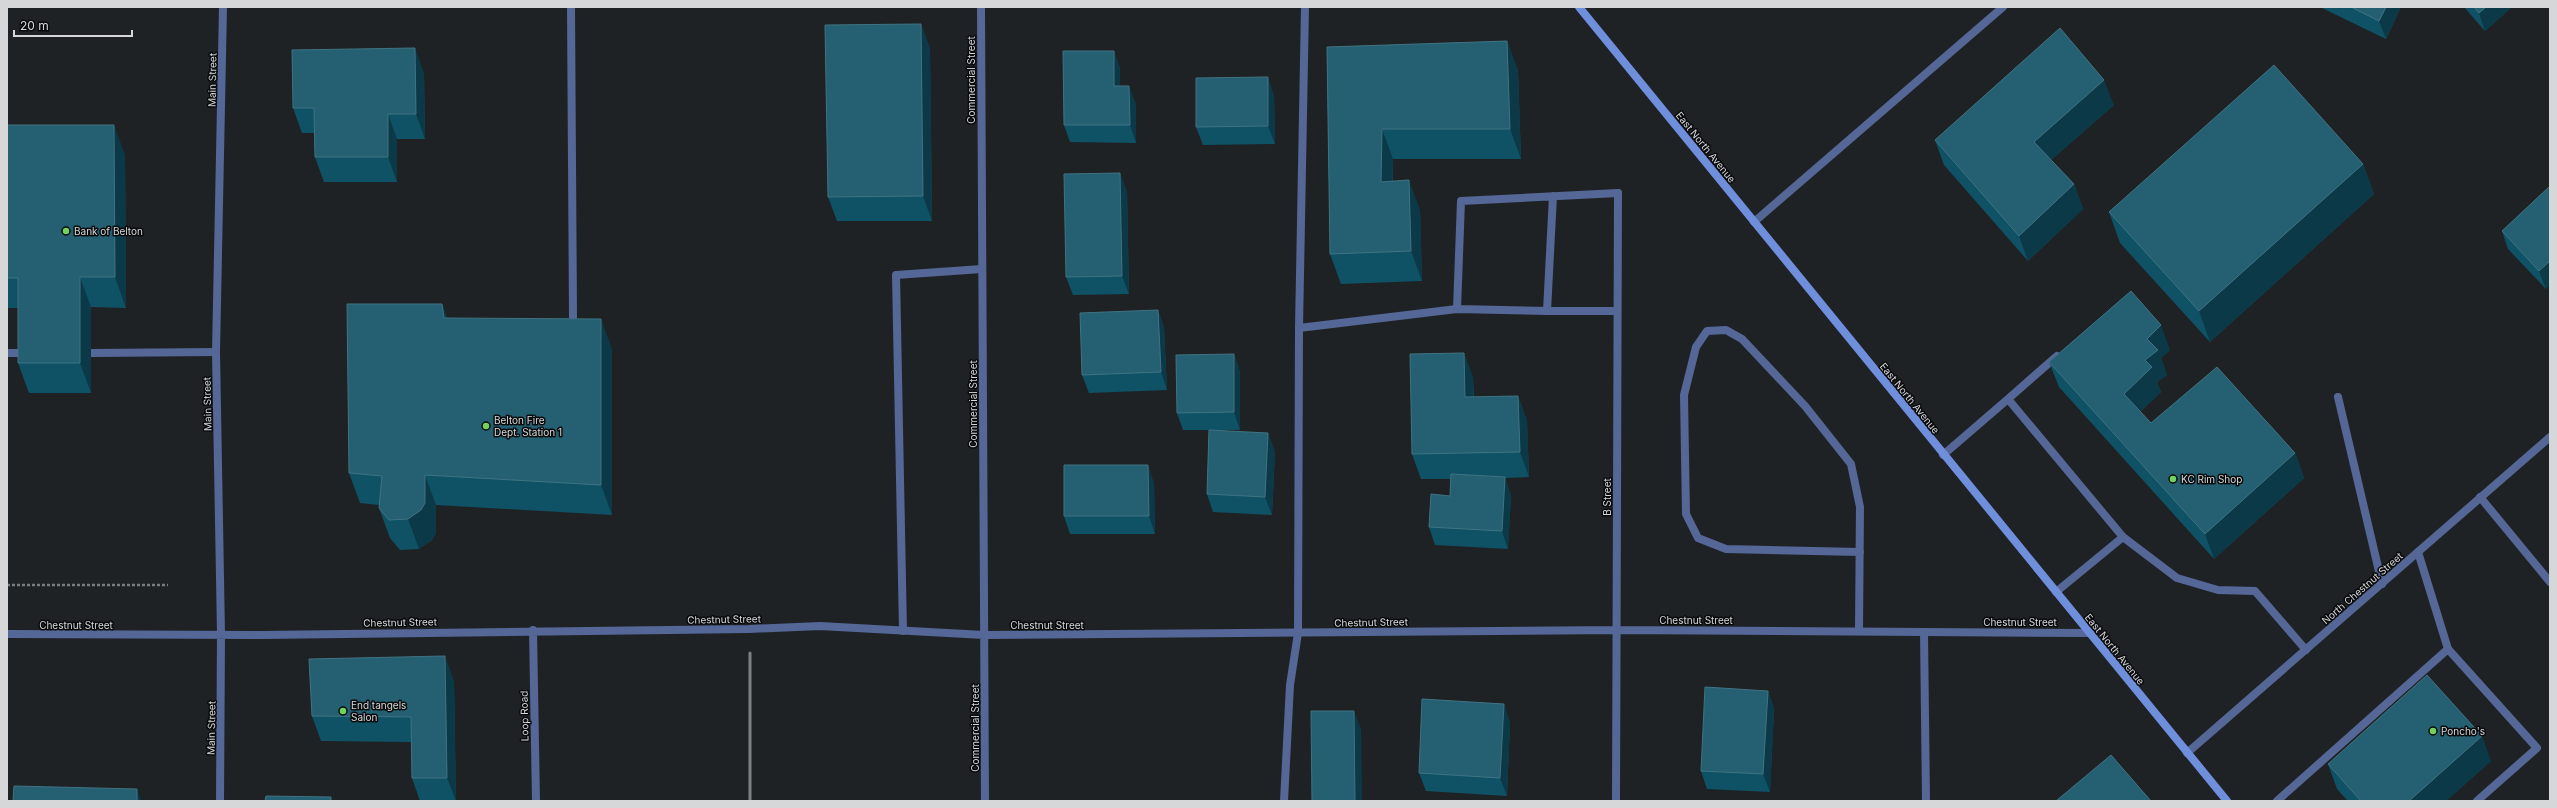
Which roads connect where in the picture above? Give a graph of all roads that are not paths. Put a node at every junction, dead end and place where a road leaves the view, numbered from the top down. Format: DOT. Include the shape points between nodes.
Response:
graph roads {
  1 [pos="223,7"];
  2 [pos="571,7"];
  3 [pos="981,7"];
  4 [pos="1305,7"];
  5 [pos="1579,7"];
  6 [pos="2003,7"];
  7 [pos="1553,196"];
  8 [pos="1754,222"];
  9 [pos="982,269"];
  10 [pos="1457,309"];
  11 [pos="1547,311"];
  12 [pos="1618,311"];
  13 [pos="573,317"];
  14 [pos="1299,328"];
  15 [pos="2066,349"];
  16 [pos="216,352"];
  17 [pos="7,353"];
  18 [pos="29,353"];
  19 [pos="91,353"];
  20 [pos="2338,397"];
  21 [pos="2008,399"];
  22 [pos="2550,437"];
  23 [pos="1944,455"];
  24 [pos="2480,497"];
  25 [pos="2123,537"];
  26 [pos="1860,552"];
  27 [pos="2418,552"];
  28 [pos="2550,582"];
  29 [pos="2382,584"];
  30 [pos="2056,592"];
  31 [pos="532,630"];
  32 [pos="1616,630"];
  33 [pos="903,631"];
  34 [pos="1859,631"];
  35 [pos="1924,632"];
  36 [pos="2088,632"];
  37 [pos="1298,633"];
  38 [pos="7,634"];
  39 [pos="221,634"];
  40 [pos="984,635"];
  41 [pos="2448,649"];
  42 [pos="2306,650"];
  43 [pos="2187,753"];
  44 [pos="220,801"];
  45 [pos="536,801"];
  46 [pos="985,801"];
  47 [pos="1284,801"];
  48 [pos="1616,801"];
  49 [pos="1926,801"];
  50 [pos="2227,801"];
  51 [pos="2277,801"];
  52 [pos="2477,801"];
  1 -- 16 [label="street, Main Street"];
  2 -- 13 [label="street"];
  3 -- 9 [label="street, Commercial Street"];
  4 -- 14 [label="street"];
  5 -- 8 [label="main road, East North Avenue"];
  6 -- 8 [label="street"];
  7 -- 10 [label="street" via="1461,201"];
  7 -- 11 [label="street"];
  7 -- 12 [label="street, B Street" via="1618,193"];
  8 -- 23 [label="main road, East North Avenue"];
  9 -- 33 [label="street" via="896,275"];
  9 -- 40 [label="street, Commercial Street"];
  10 -- 11 [label="street"];
  10 -- 14 [label="street"];
  11 -- 12 [label="street"];
  12 -- 32 [label="street, B Street"];
  14 -- 37 [label="street"];
  15 -- 21 [label="street"];
  16 -- 19 [label="street"];
  16 -- 39 [label="street, Main Street"];
  17 -- 18 [label="street"];
  20 -- 29 [label="street"];
  21 -- 23 [label="street"];
  21 -- 25 [label="street"];
  22 -- 24 [label="street, North Chestnut Street"];
  23 -- 30 [label="main road, East North Avenue"];
  24 -- 27 [label="street, North Chestnut Street"];
  24 -- 28 [label="street"];
  25 -- 30 [label="street"];
  25 -- 42 [label="street" via="2177,578 2218,590 2255,592"];
  26 -- 26 [label="street" via="1726,549 1698,538 1686,514 1684,395 1696,347 1707,331 1726,330 1742,339 1805,406 1851,464 1860,507"];
  26 -- 34 [label="street"];
  27 -- 29 [label="street, North Chestnut Street"];
  27 -- 41 [label="street"];
  29 -- 42 [label="street, North Chestnut Street"];
  30 -- 36 [label="main road, East North Avenue"];
  31 -- 33 [label="street, Chestnut Street" via="749,629 820,626"];
  31 -- 39 [label="street, Chestnut Street"];
  31 -- 45 [label="street, Loop Road"];
  32 -- 34 [label="street, Chestnut Street"];
  32 -- 37 [label="street, Chestnut Street"];
  32 -- 48 [label="street, B Street"];
  33 -- 40 [label="street, Chestnut Street"];
  34 -- 35 [label="street, Chestnut Street"];
  35 -- 36 [label="street, Chestnut Street"];
  35 -- 49 [label="street"];
  36 -- 43 [label="main road, East North Avenue"];
  37 -- 40 [label="street, Chestnut Street"];
  37 -- 47 [label="street" via="1290,685"];
  38 -- 39 [label="street, Chestnut Street"];
  39 -- 44 [label="street, Main Street"];
  40 -- 46 [label="street, Commercial Street"];
  41 -- 51 [label="street"];
  41 -- 52 [label="street" via="2536,748"];
  42 -- 43 [label="street, North Chestnut Street"];
  43 -- 50 [label="main road, East North Avenue"];
}
